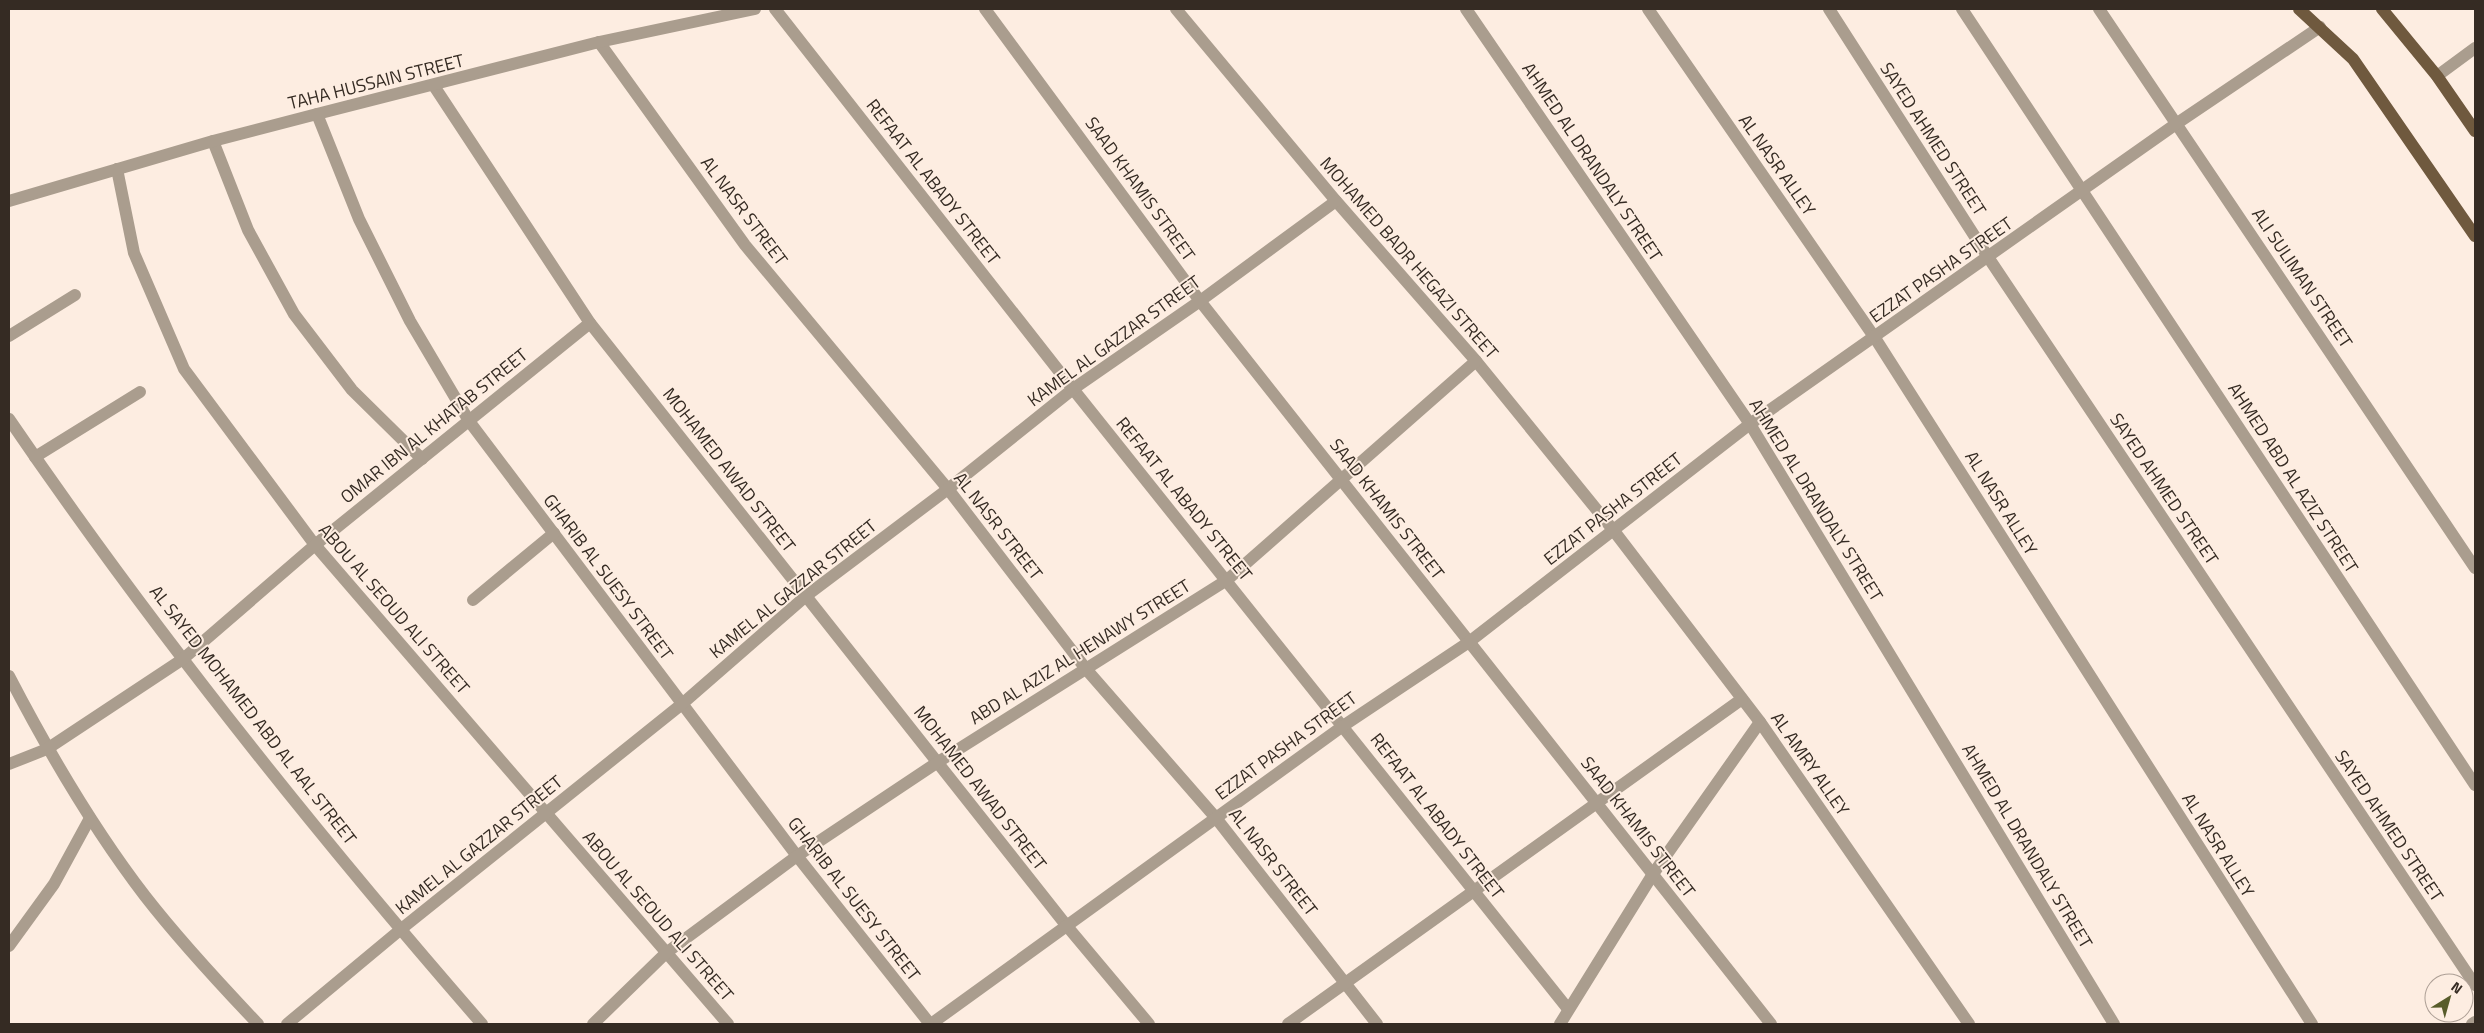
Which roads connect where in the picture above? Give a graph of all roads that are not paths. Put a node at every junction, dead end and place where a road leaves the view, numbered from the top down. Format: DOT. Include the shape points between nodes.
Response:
graph roads {
  1 [pos="755,9"];
  2 [pos="775,9"];
  3 [pos="985,9"];
  4 [pos="1176,9"];
  5 [pos="1466,9"];
  6 [pos="1648,9"];
  7 [pos="1829,9"];
  8 [pos="1962,9"];
  9 [pos="2098,9"];
  10 [pos="2298,9"];
  11 [pos="2382,9"];
  12 [pos="2320,27"];
  13 [pos="599,42"];
  14 [pos="2475,48"];
  15 [pos="2437,76"];
  16 [pos="434,86"];
  17 [pos="317,114"];
  18 [pos="2176,124"];
  19 [pos="2475,131"];
  20 [pos="214,141"];
  21 [pos="117,169"];
  22 [pos="2082,191"];
  23 [pos="9,201"];
  24 [pos="1336,201"];
  25 [pos="2475,236"];
  26 [pos="1988,257"];
  27 [pos="75,295"];
  28 [pos="1200,301"];
  29 [pos="590,323"];
  30 [pos="9,336"];
  31 [pos="1875,338"];
  32 [pos="1476,362"];
  33 [pos="1073,389"];
  34 [pos="140,392"];
  35 [pos="9,419"];
  36 [pos="470,421"];
  37 [pos="1750,424"];
  38 [pos="35,457"];
  39 [pos="422,459"];
  40 [pos="1342,481"];
  41 [pos="948,489"];
  42 [pos="1614,531"];
  43 [pos="554,533"];
  44 [pos="315,545"];
  45 [pos="2475,568"];
  46 [pos="1228,580"];
  47 [pos="806,596"];
  48 [pos="473,600"];
  49 [pos="1469,642"];
  50 [pos="183,659"];
  51 [pos="1086,669"];
  52 [pos="9,676"];
  53 [pos="1742,699"];
  54 [pos="682,704"];
  55 [pos="1760,722"];
  56 [pos="1342,726"];
  57 [pos="47,750"];
  58 [pos="938,762"];
  59 [pos="9,764"];
  60 [pos="2475,785"];
  61 [pos="1597,803"];
  62 [pos="546,812"];
  63 [pos="90,818"];
  64 [pos="1216,818"];
  65 [pos="798,856"];
  66 [pos="1653,874"];
  67 [pos="1473,890"];
  68 [pos="1066,925"];
  69 [pos="400,930"];
  70 [pos="9,946"];
  71 [pos="666,953"];
  72 [pos="1347,984"];
  73 [pos="2475,985"];
  74 [pos="1568,1010"];
  75 [pos="2475,1022"];
  76 [pos="258,1024"];
  77 [pos="287,1024"];
  78 [pos="482,1024"];
  79 [pos="593,1024"];
  80 [pos="728,1024"];
  81 [pos="930,1024"];
  82 [pos="1148,1024"];
  83 [pos="1288,1024"];
  84 [pos="1377,1024"];
  85 [pos="1560,1024"];
  86 [pos="1770,1024"];
  87 [pos="1969,1024"];
  88 [pos="2114,1024"];
  89 [pos="2312,1024"];
  90 [pos="2472,1024"];
  1 -- 13 [label="street, TAHA HUSSAIN STREET"];
  2 -- 33 [label="street, REFAAT AL ABADY STREET"];
  3 -- 28 [label="street, SAAD KHAMIS STREET"];
  4 -- 24 [label="street, MOHAMED BADR HEGAZI STREET"];
  5 -- 37 [label="street, AHMED AL DRANDALY STREET"];
  6 -- 31 [label="street, AL NASR ALLEY"];
  7 -- 26 [label="street, SAYED AHMED STREET"];
  8 -- 22 [label="street, AHMED ABD AL AZIZ STREET"];
  9 -- 18 [label="street, ALI SULIMAN STREET"];
  10 -- 12 [label="main road"];
  11 -- 15 [label="main road"];
  12 -- 18 [label="street, EZZAT PASHA STREET"];
  12 -- 25 [label="main road" via="2353,59"];
  13 -- 16 [label="street, TAHA HUSSAIN STREET"];
  13 -- 41 [label="street, AL NASR STREET" via="745,245"];
  14 -- 15 [label="street"];
  15 -- 19 [label="main road"];
  16 -- 17 [label="street, TAHA HUSSAIN STREET"];
  16 -- 29 [label="street, MOHAMED AWAD STREET"];
  17 -- 20 [label="street, TAHA HUSSAIN STREET"];
  17 -- 36 [label="street, GHARIB AL SUESY STREET" via="359,219 410,321"];
  18 -- 22 [label="street, EZZAT PASHA STREET"];
  18 -- 45 [label="street, ALI SULIMAN STREET"];
  20 -- 21 [label="street, TAHA HUSSAIN STREET"];
  20 -- 39 [label="street" via="248,230 294,314 352,390"];
  21 -- 23 [label="street, TAHA HUSSAIN STREET"];
  21 -- 44 [label="street, ABOU AL SEOUD ALI STREET" via="134,253 184,369"];
  22 -- 26 [label="street, EZZAT PASHA STREET"];
  22 -- 60 [label="street, AHMED ABD AL AZIZ STREET"];
  24 -- 28 [label="street, KAMEL AL GAZZAR STREET"];
  24 -- 32 [label="street, MOHAMED BADR HEGAZI STREET"];
  26 -- 31 [label="street, EZZAT PASHA STREET"];
  26 -- 73 [label="street, SAYED AHMED STREET"];
  27 -- 30 [label="street"];
  28 -- 33 [label="street, KAMEL AL GAZZAR STREET"];
  28 -- 40 [label="street, SAAD KHAMIS STREET"];
  29 -- 36 [label="street, OMAR IBN AL KHATAB STREET"];
  29 -- 47 [label="street, MOHAMED AWAD STREET"];
  31 -- 37 [label="street, EZZAT PASHA STREET"];
  31 -- 89 [label="street, AL NASR ALLEY"];
  32 -- 40 [label="street, ABD AL AZIZ AL HENAWY STREET"];
  32 -- 42 [label="street, MOHAMED BADR HEGAZI STREET"];
  33 -- 41 [label="street, KAMEL AL GAZZAR STREET"];
  33 -- 46 [label="street, REFAAT AL ABADY STREET"];
  34 -- 38 [label="street"];
  35 -- 38 [label="street, AL SAYED MOHAMED ABD AL AAL STREET"];
  36 -- 39 [label="street, OMAR IBN AL KHATAB STREET"];
  36 -- 43 [label="street, GHARIB AL SUESY STREET"];
  37 -- 42 [label="street, EZZAT PASHA STREET"];
  37 -- 88 [label="street, AHMED AL DRANDALY STREET"];
  38 -- 50 [label="street, AL SAYED MOHAMED ABD AL AAL STREET"];
  39 -- 44 [label="street, OMAR IBN AL KHATAB STREET"];
  40 -- 46 [label="street, ABD AL AZIZ AL HENAWY STREET"];
  40 -- 49 [label="street, SAAD KHAMIS STREET"];
  41 -- 47 [label="street, KAMEL AL GAZZAR STREET"];
  41 -- 51 [label="street, AL NASR STREET"];
  42 -- 49 [label="street, EZZAT PASHA STREET"];
  42 -- 53 [label="street, AL AMRY ALLEY"];
  43 -- 48 [label="street"];
  43 -- 54 [label="street, GHARIB AL SUESY STREET"];
  44 -- 50 [label="street, OMAR IBN AL KHATAB STREET"];
  44 -- 62 [label="street, ABOU AL SEOUD ALI STREET"];
  46 -- 51 [label="street, ABD AL AZIZ AL HENAWY STREET"];
  46 -- 56 [label="street, REFAAT AL ABADY STREET"];
  47 -- 54 [label="street, KAMEL AL GAZZAR STREET"];
  47 -- 58 [label="street, MOHAMED AWAD STREET"];
  49 -- 56 [label="street, EZZAT PASHA STREET"];
  49 -- 61 [label="street, SAAD KHAMIS STREET"];
  50 -- 57 [label="street, OMAR IBN AL KHATAB STREET"];
  50 -- 69 [label="street, AL SAYED MOHAMED ABD AL AAL STREET"];
  51 -- 58 [label="street, ABD AL AZIZ AL HENAWY STREET"];
  51 -- 64 [label="street, AL NASR STREET"];
  52 -- 57 [label="street"];
  53 -- 55 [label="street, AL AMRY ALLEY"];
  53 -- 61 [label="street"];
  54 -- 62 [label="street, KAMEL AL GAZZAR STREET"];
  54 -- 65 [label="street, GHARIB AL SUESY STREET"];
  55 -- 66 [label="street"];
  55 -- 87 [label="street, AL AMRY ALLEY"];
  56 -- 64 [label="street, EZZAT PASHA STREET"];
  56 -- 67 [label="street, REFAAT AL ABADY STREET"];
  57 -- 59 [label="street, OMAR IBN AL KHATAB STREET"];
  57 -- 63 [label="street"];
  58 -- 65 [label="street, ABD AL AZIZ AL HENAWY STREET"];
  58 -- 68 [label="street, MOHAMED AWAD STREET"];
  61 -- 66 [label="street, SAAD KHAMIS STREET"];
  61 -- 67 [label="street"];
  62 -- 69 [label="street, KAMEL AL GAZZAR STREET"];
  62 -- 71 [label="street, ABOU AL SEOUD ALI STREET"];
  63 -- 70 [label="street" via="54,884"];
  63 -- 76 [label="street" via="145,896 205,969"];
  64 -- 68 [label="street, EZZAT PASHA STREET"];
  64 -- 72 [label="street, AL NASR STREET"];
  65 -- 71 [label="street, ABD AL AZIZ AL HENAWY STREET"];
  65 -- 81 [label="street, GHARIB AL SUESY STREET"];
  66 -- 74 [label="street"];
  66 -- 86 [label="street, SAAD KHAMIS STREET"];
  67 -- 72 [label="street"];
  67 -- 74 [label="street, REFAAT AL ABADY STREET"];
  68 -- 81 [label="street, EZZAT PASHA STREET"];
  68 -- 82 [label="street, MOHAMED AWAD STREET"];
  69 -- 77 [label="street, KAMEL AL GAZZAR STREET"];
  69 -- 78 [label="street, AL SAYED MOHAMED ABD AL AAL STREET"];
  71 -- 79 [label="street, ABD AL AZIZ AL HENAWY STREET"];
  71 -- 80 [label="street, ABOU AL SEOUD ALI STREET"];
  72 -- 83 [label="street"];
  72 -- 84 [label="street, AL NASR STREET"];
  74 -- 85 [label="street"];
  75 -- 90 [label="street"];
}
